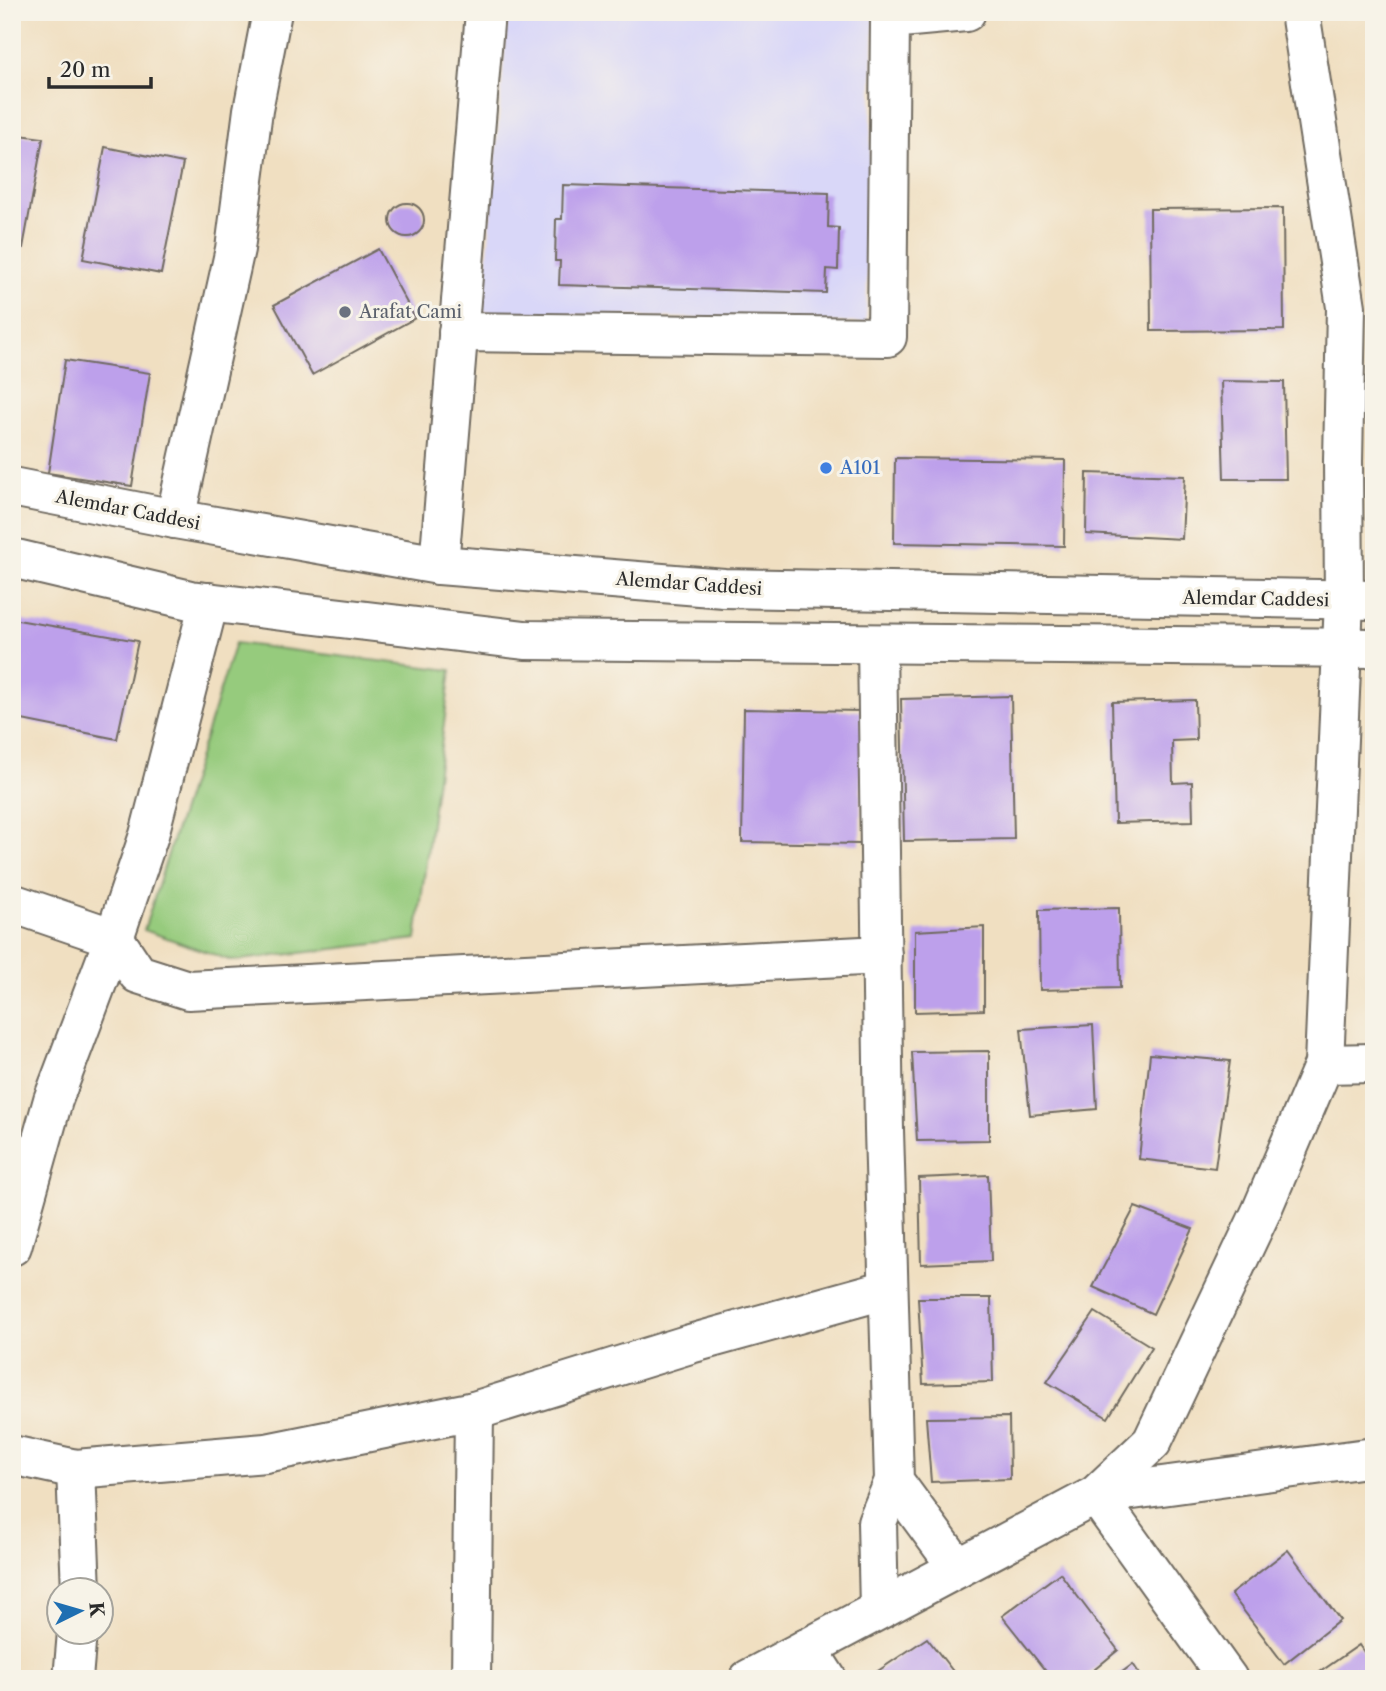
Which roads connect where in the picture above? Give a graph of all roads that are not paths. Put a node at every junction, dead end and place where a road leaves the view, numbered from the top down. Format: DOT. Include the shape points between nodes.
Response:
graph roads {
  1 [pos="272,12"];
  2 [pos="485,12"];
  3 [pos="966,12"];
  4 [pos="1300,12"];
  5 [pos="890,16"];
  6 [pos="458,332"];
  7 [pos="12,487"];
  8 [pos="175,519"];
  9 [pos="12,558"];
  10 [pos="439,565"];
  11 [pos="1359,600"];
  12 [pos="209,602"];
  13 [pos="877,644"];
  14 [pos="1357,648"];
  15 [pos="12,902"];
  16 [pos="114,939"];
  17 [pos="882,955"];
  18 [pos="1374,1063"];
  19 [pos="1324,1064"];
  20 [pos="12,1246"];
  21 [pos="888,1289"];
  22 [pos="474,1411"];
  23 [pos="12,1455"];
  24 [pos="1374,1457"];
  25 [pos="76,1469"];
  26 [pos="894,1481"];
  27 [pos="1096,1495"];
  28 [pos="958,1568"];
  29 [pos="80,1576"];
  30 [pos="879,1609"];
  31 [pos="76,1646"];
  32 [pos="807,1648"];
  33 [pos="73,1679"];
  34 [pos="471,1679"];
  35 [pos="749,1679"];
  36 [pos="827,1679"];
  37 [pos="1228,1679"];
  1 -- 8 [label="street" via="253,110 235,249"];
  2 -- 6 [label="street"];
  3 -- 5 [label="street"];
  4 -- 11 [label="street" via="1346,307 1343,461"];
  5 -- 6 [label="street" via="887,337"];
  6 -- 10 [label="street"];
  7 -- 8 [label="street, Alemdar Caddesi"];
  8 -- 10 [label="street, Alemdar Caddesi"];
  9 -- 12 [label="street"];
  10 -- 11 [label="street, Alemdar Caddesi" via="724,588"];
  11 -- 14 [label="street"];
  12 -- 13 [label="street" via="525,640"];
  12 -- 16 [label="street" via="149,835"];
  13 -- 14 [label="street"];
  13 -- 17 [label="street"];
  14 -- 19 [label="street"];
  15 -- 16 [label="street"];
  16 -- 17 [label="street" via="138,974 188,990"];
  16 -- 20 [label="street" via="53,1100"];
  17 -- 21 [label="street"];
  18 -- 19 [label="street"];
  19 -- 27 [label="street" via="1261,1212 1152,1442"];
  21 -- 22 [label="street"];
  21 -- 26 [label="street"];
  22 -- 25 [label="street" via="266,1453"];
  22 -- 34 [label="street"];
  23 -- 25 [label="street"];
  24 -- 27 [label="street"];
  25 -- 29 [label="street"];
  26 -- 28 [label="street"];
  26 -- 30 [label="street" via="877,1522"];
  27 -- 28 [label="street"];
  27 -- 37 [label="street"];
  28 -- 30 [label="street"];
  30 -- 32 [label="street"];
  31 -- 33 [label="street"];
  32 -- 35 [label="street"];
  32 -- 36 [label="street"];
}
